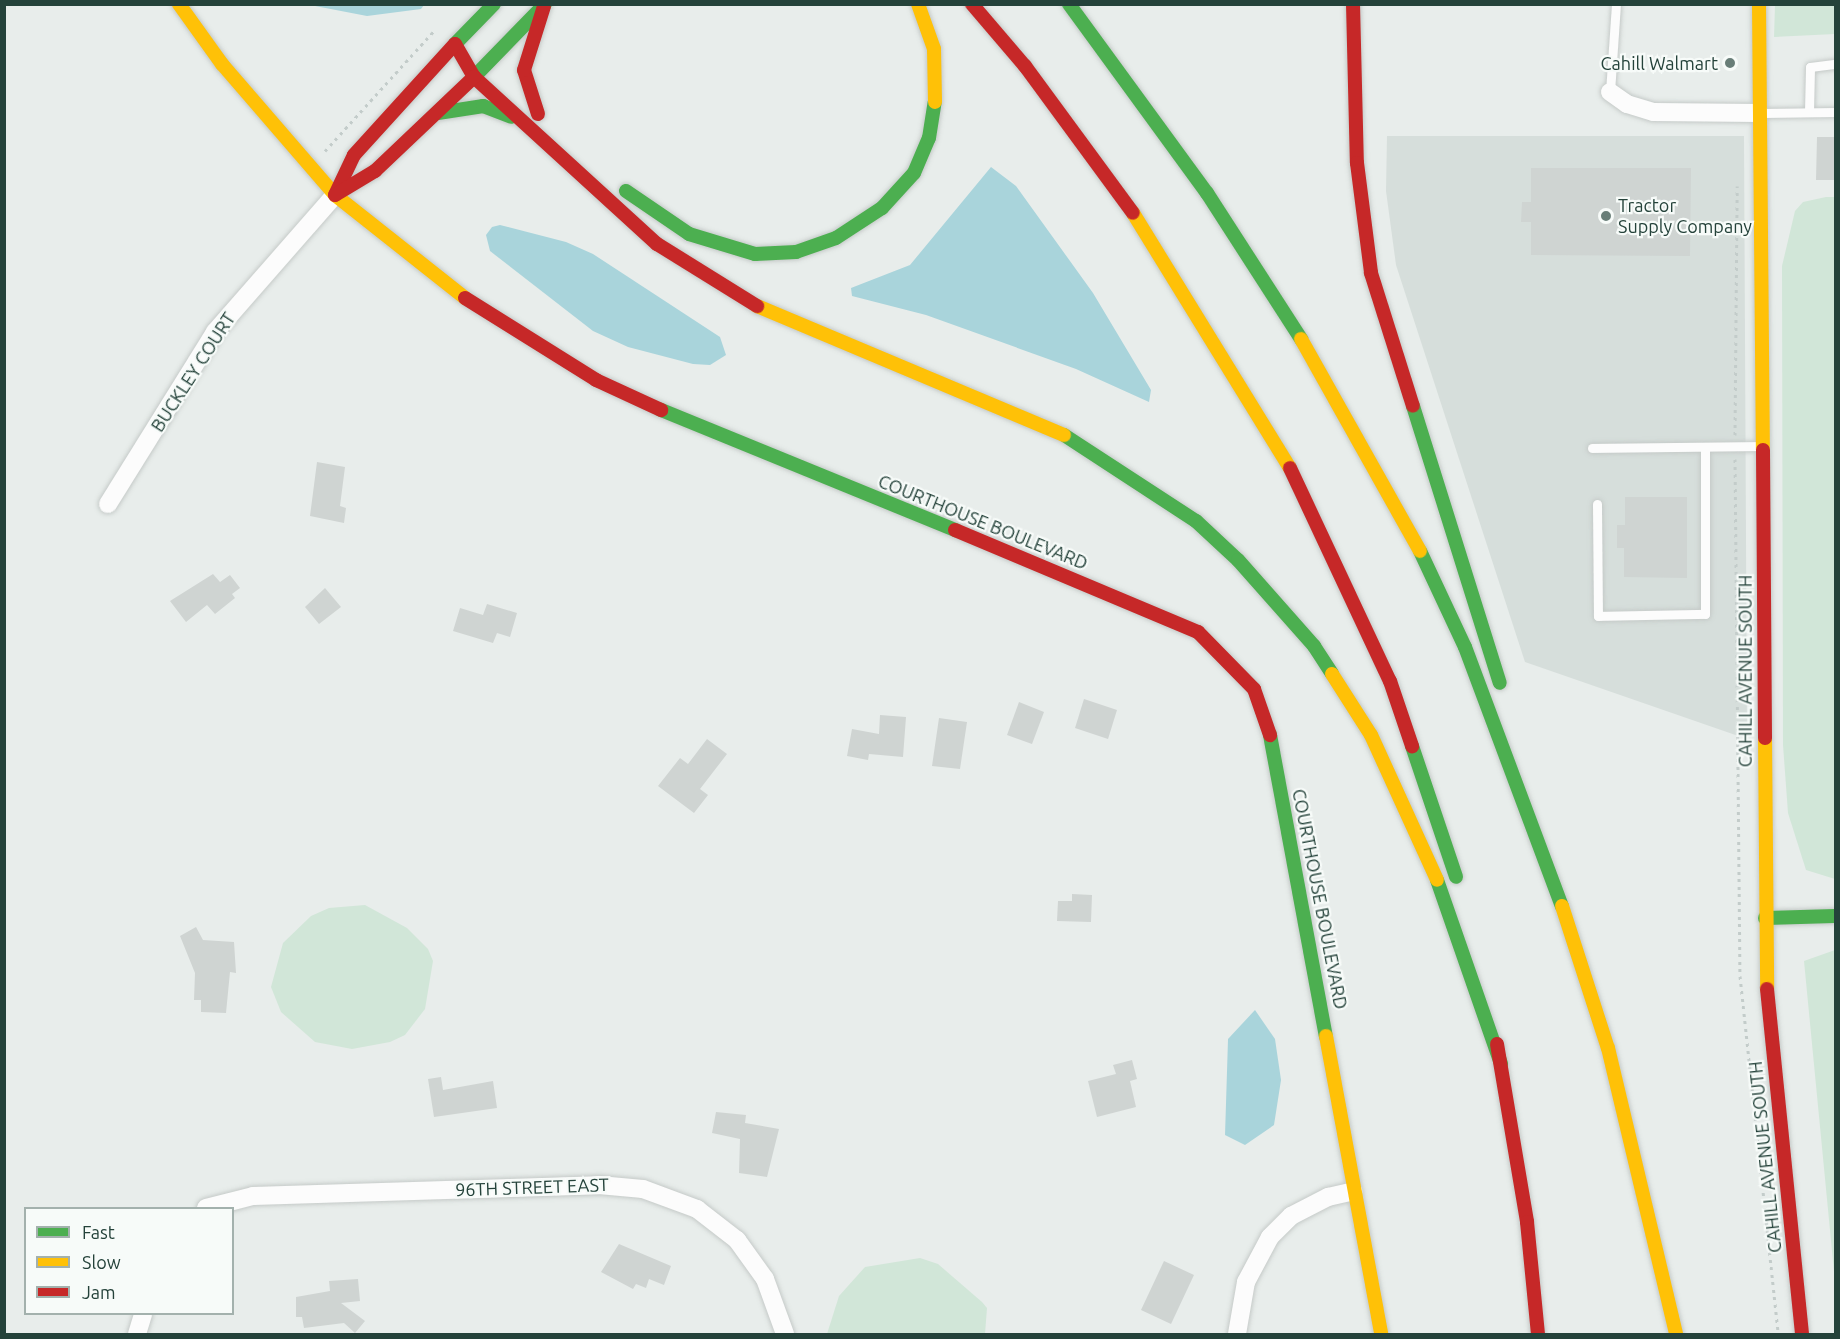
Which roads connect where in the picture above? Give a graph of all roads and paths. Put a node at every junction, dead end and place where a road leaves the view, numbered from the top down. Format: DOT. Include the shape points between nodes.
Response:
graph roads {
  1 [pos="179,4"];
  2 [pos="494,4"];
  3 [pos="918,4"];
  4 [pos="972,4"];
  5 [pos="1069,4"];
  6 [pos="1353,4"];
  7 [pos="1616,4"];
  8 [pos="1759,4"];
  9 [pos="545,5"];
  10 [pos="437,27"];
  11 [pos="455,44"];
  12 [pos="486,63"];
  13 [pos="1836,64"];
  14 [pos="474,77"];
  15 [pos="501,77"];
  16 [pos="516,92"];
  17 [pos="1610,92"];
  18 [pos="1809,112"];
  19 [pos="1836,112"];
  20 [pos="438,113"];
  21 [pos="1759,113"];
  22 [pos="521,122"];
  23 [pos="309,168"];
  24 [pos="618,184"];
  25 [pos="335,195"];
  26 [pos="1762,446"];
  27 [pos="1705,447"];
  28 [pos="1592,448"];
  29 [pos="108,504"];
  30 [pos="1597,504"];
  31 [pos="1505,698"];
  32 [pos="1522,754"];
  33 [pos="1460,889"];
  34 [pos="1836,916"];
  35 [pos="1765,918"];
  36 [pos="1469,922"];
  37 [pos="1570,927"];
  38 [pos="1501,1064"];
  39 [pos="1353,1191"];
  40 [pos="213,1207"];
  41 [pos="143,1315"];
  42 [pos="137,1335"];
  43 [pos="785,1335"];
  44 [pos="1238,1335"];
  45 [pos="1381,1335"];
  46 [pos="1538,1335"];
  47 [pos="1676,1335"];
  48 [pos="1802,1335"];
  1 -- 23 [label="main road, COURTHOUSE BOULEVARD"];
  2 -- 11 [label="main road"];
  3 -- 24 [label="main road" via="934,49 937,93 929,138 914,173 882,208 836,238 796,252 745,251 689,234"];
  4 -- 33 [label="main road" via="1025,66 1137,219 1283,453 1390,681"];
  5 -- 37 [label="main road" via="1207,193 1366,448 1465,647"];
  6 -- 31 [label="main road" via="1356,163 1371,273"];
  7 -- 17 [label="lane"];
  8 -- 21 [label="main road, CAHILL AVENUE SOUTH"];
  9 -- 12 [label="main road"];
  9 -- 16 [label="main road" via="524,70 542,117"];
  10 -- 23 [label="path"];
  11 -- 12 [label="main road"];
  11 -- 14 [label="main road"];
  11 -- 25 [label="main road" via="354,155"];
  12 -- 14 [label="main road"];
  12 -- 15 [label="main road"];
  13 -- 18 [label="lane" via="1810,67"];
  14 -- 20 [label="main road"];
  14 -- 22 [label="main road"];
  17 -- 21 [label="street" via="1627,104 1653,112"];
  18 -- 19 [label="lane"];
  18 -- 21 [label="lane"];
  20 -- 22 [label="main road" via="483,106"];
  20 -- 25 [label="main road" via="375,171"];
  21 -- 26 [label="main road, CAHILL AVENUE SOUTH"];
  22 -- 38 [label="main road" via="657,244 717,284 785,321 1026,416 1091,449 1196,521 1238,560 1314,646 1389,769 1448,907"];
  23 -- 25 [label="main road, COURTHOUSE BOULEVARD"];
  25 -- 29 [label="street, BUCKLEY COURT" via="215,332"];
  25 -- 39 [label="main road, COURTHOUSE BOULEVARD" via="458,295 596,380 679,418 1166,616 1219,648 1254,689 1270,733"];
  26 -- 27 [label="lane"];
  26 -- 35 [label="main road, CAHILL AVENUE SOUTH"];
  27 -- 28 [label="lane"];
  27 -- 30 [label="lane" via="1705,614 1598,616"];
  32 -- 37 [label="main road"];
  34 -- 35 [label="main road"];
  35 -- 48 [label="main road, CAHILL AVENUE SOUTH" via="1767,1004"];
  36 -- 38 [label="main road"];
  37 -- 47 [label="main road" via="1611,1059"];
  38 -- 46 [label="main road" via="1527,1222"];
  39 -- 44 [label="street" via="1328,1197 1291,1216 1270,1238 1246,1282"];
  39 -- 45 [label="main road, COURTHOUSE BOULEVARD"];
  40 -- 43 [label="street, 96TH STREET EAST" via="253,1196 599,1185 643,1188 697,1209 737,1240 765,1279"];
  41 -- 42 [label="street"];
}
